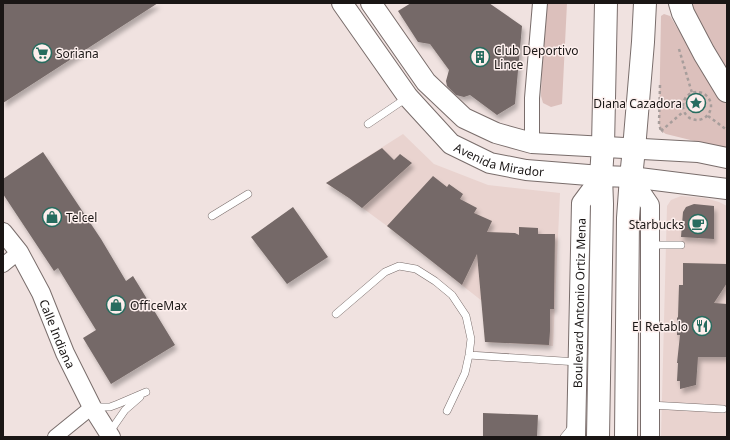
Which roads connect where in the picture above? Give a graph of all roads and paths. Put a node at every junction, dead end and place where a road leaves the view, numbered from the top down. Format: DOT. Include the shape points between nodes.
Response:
graph roads {
  1 [pos="342,3"];
  2 [pos="540,3"];
  3 [pos="606,3"];
  4 [pos="645,3"];
  5 [pos="680,3"];
  6 [pos="376,5"];
  7 [pos="678,47"];
  8 [pos="660,78"];
  9 [pos="727,91"];
  10 [pos="692,93"];
  11 [pos="408,97"];
  12 [pos="683,112"];
  13 [pos="708,116"];
  14 [pos="368,124"];
  15 [pos="727,130"];
  16 [pos="661,131"];
  17 [pos="666,134"];
  18 [pos="532,143"];
  19 [pos="604,146"];
  20 [pos="634,149"];
  21 [pos="727,158"];
  22 [pos="601,176"];
  23 [pos="630,177"];
  24 [pos="726,190"];
  25 [pos="248,194"];
  26 [pos="212,216"];
  27 [pos="3,232"];
  28 [pos="650,245"];
  29 [pos="681,245"];
  30 [pos="18,252"];
  31 [pos="3,265"];
  32 [pos="336,314"];
  33 [pos="470,355"];
  34 [pos="578,362"];
  35 [pos="650,405"];
  36 [pos="92,407"];
  37 [pos="723,409"];
  38 [pos="447,411"];
  39 [pos="576,429"];
  40 [pos="110,435"];
  41 [pos="55,437"];
  42 [pos="564,437"];
  43 [pos="598,437"];
  44 [pos="626,437"];
  45 [pos="650,437"];
  1 -- 11 [label="main road, Avenida Mirador"];
  2 -- 18 [label="street" via="532,98"];
  3 -- 19 [label="main road, Boulevard Antonio Ortiz Mena"];
  4 -- 20 [label="main road"];
  5 -- 9 [label="main road" via="683,14"];
  6 -- 18 [label="main road, Avenida Mirador" via="426,82 464,118 496,133"];
  7 -- 10 [label="path"];
  8 -- 16 [label="path"];
  10 -- 12 [label="path" via="682,102"];
  10 -- 13 [label="path" via="701,93 708,98 711,107"];
  11 -- 14 [label="lane"];
  11 -- 22 [label="main road, Avenida Mirador" via="451,144 490,163 526,170"];
  12 -- 13 [label="path" via="692,120 701,120"];
  12 -- 16 [label="path"];
  13 -- 15 [label="path"];
  16 -- 17 [label="path"];
  18 -- 19 [label="main road, Avenida Mirador"];
  19 -- 20 [label="main road, Avenida Mirador"];
  19 -- 22 [label="main road, Boulevard Antonio Ortiz Mena"];
  20 -- 21 [label="main road, Avenida Mirador" via="698,152"];
  20 -- 23 [label="main road"];
  22 -- 23 [label="main road, Avenida Mirador"];
  22 -- 34 [label="street, Boulevard Antonio Ortiz Mena" via="581,203"];
  22 -- 43 [label="main road, Boulevard Antonio Ortiz Mena"];
  23 -- 24 [label="main road, Avenida Mirador"];
  23 -- 28 [label="street" via="650,205"];
  23 -- 44 [label="main road"];
  25 -- 26 [label="lane"];
  27 -- 30 [label="street, Calle Indiana"];
  28 -- 29 [label="lane"];
  28 -- 35 [label="street"];
  30 -- 31 [label="street"];
  30 -- 36 [label="street, Calle Indiana" via="41,292 65,353"];
  32 -- 33 [label="lane" via="385,272 399,266 416,269 452,295 466,316 471,339"];
  33 -- 34 [label="lane"];
  33 -- 38 [label="lane"];
  34 -- 39 [label="street, Boulevard Antonio Ortiz Mena"];
  35 -- 37 [label="lane"];
  35 -- 45 [label="street"];
  36 -- 40 [label="street, Calle Indiana"];
  36 -- 40 [label="lane" via="110,407 146,392 125,410"];
  36 -- 41 [label="street"];
  39 -- 42 [label="lane"];
}
